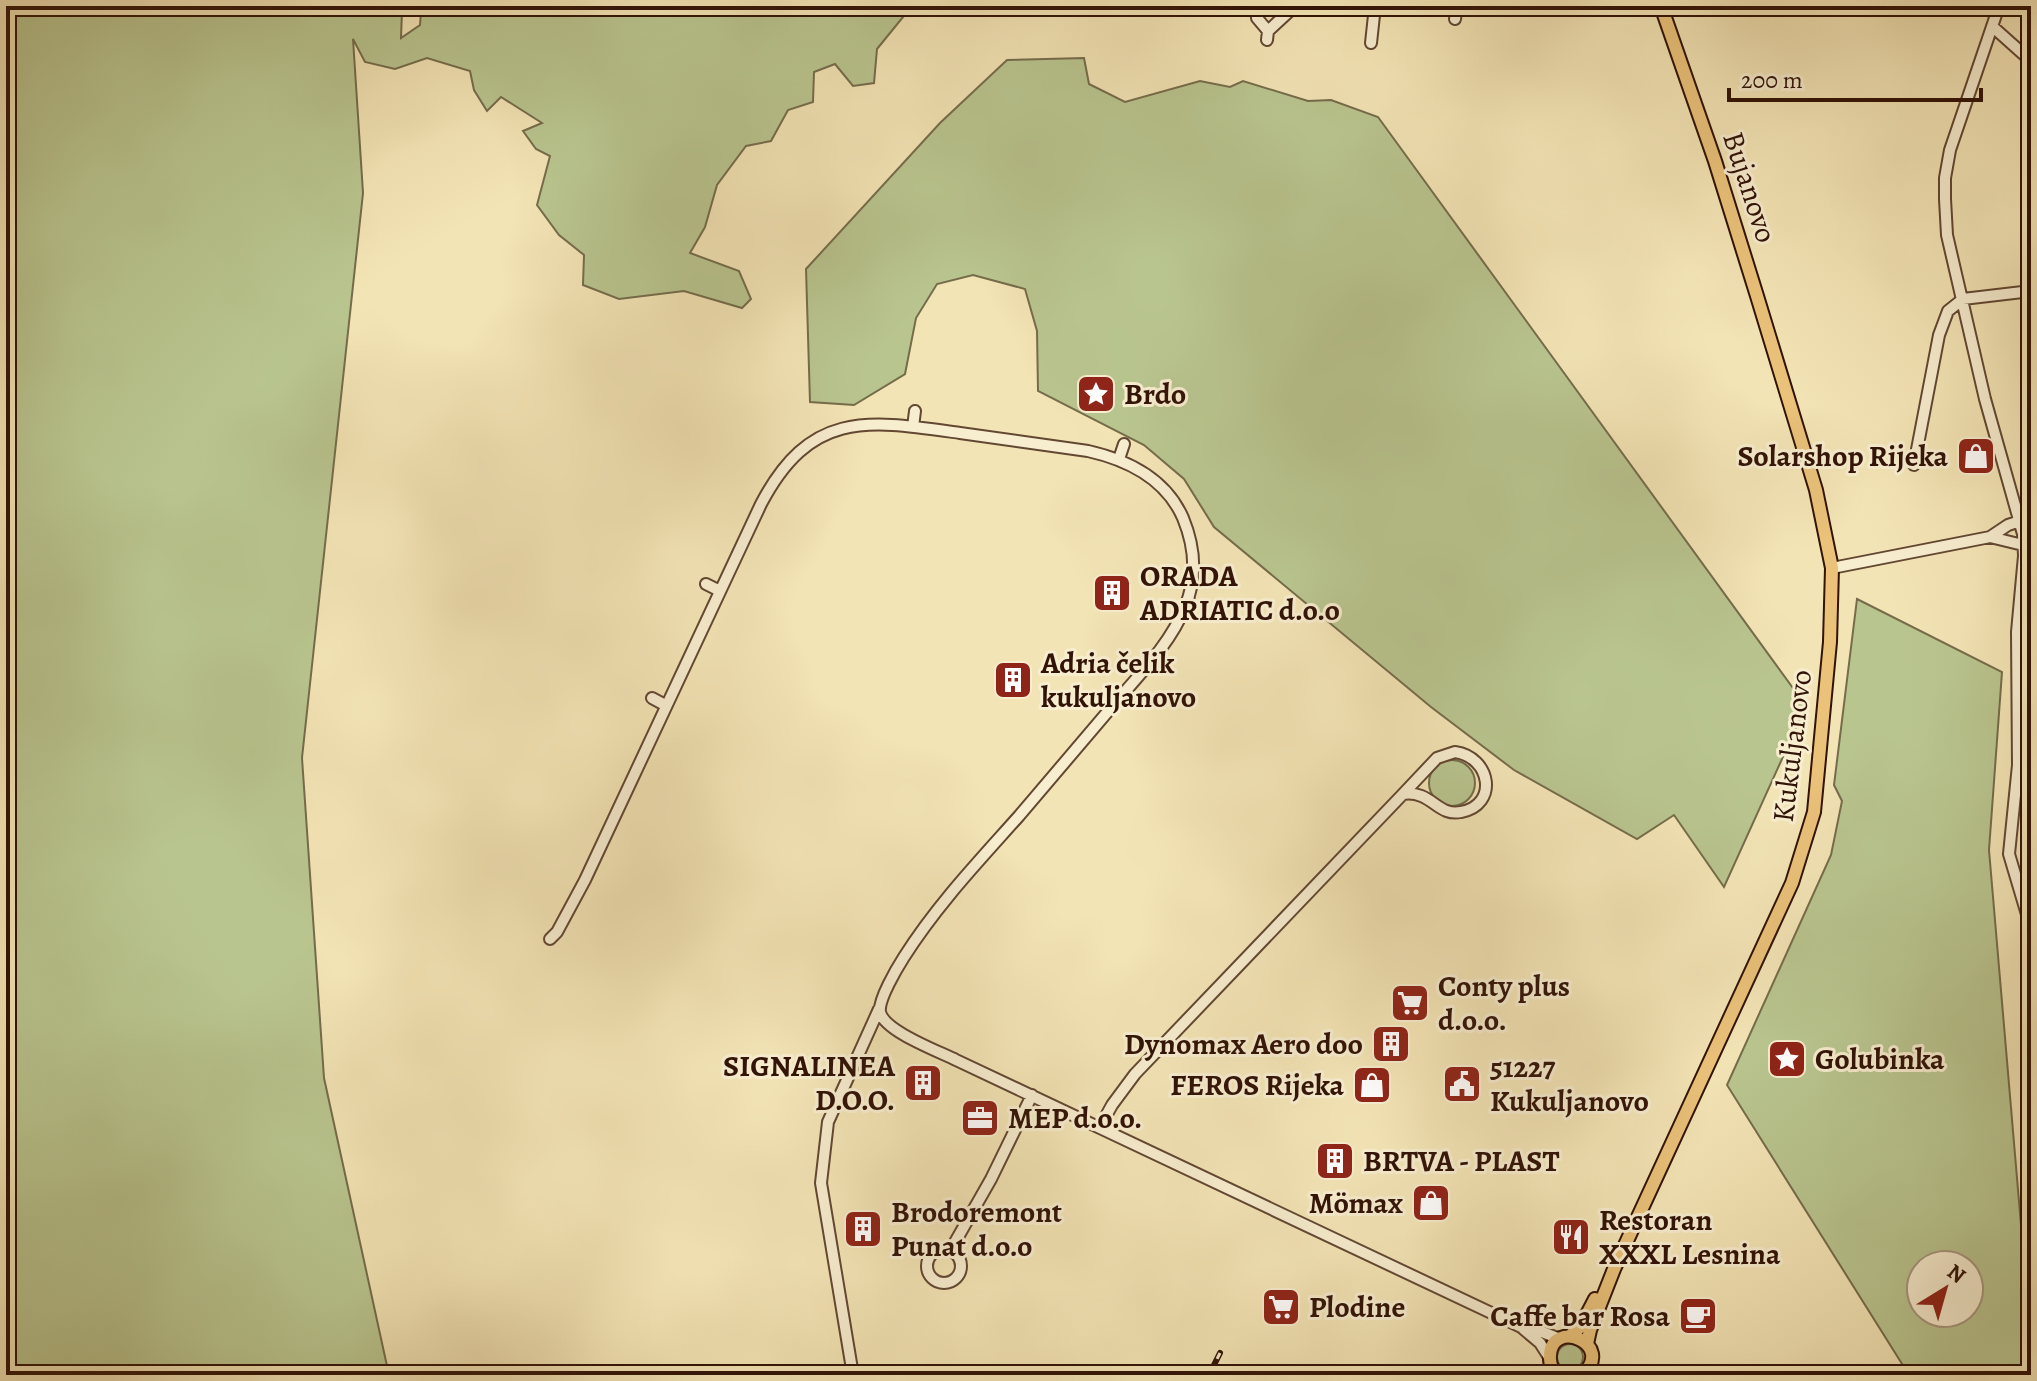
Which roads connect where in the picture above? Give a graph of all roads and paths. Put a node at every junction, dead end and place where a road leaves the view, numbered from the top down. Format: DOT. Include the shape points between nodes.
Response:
graph roads {
  1 [pos="1256,6"];
  2 [pos="1295,6"];
  3 [pos="1375,6"];
  4 [pos="1457,6"];
  5 [pos="1661,6"];
  6 [pos="1999,6"];
  7 [pos="1455,19"];
  8 [pos="1993,27"];
  9 [pos="1371,43"];
  10 [pos="2031,61"];
  11 [pos="2031,291"];
  12 [pos="1963,299"];
  13 [pos="1770,340"];
  14 [pos="915,411"];
  15 [pos="913,427"];
  16 [pos="1124,444"];
  17 [pos="1119,459"];
  18 [pos="1914,465"];
  19 [pos="2020,521"];
  20 [pos="1990,537"];
  21 [pos="2023,545"];
  22 [pos="1832,568"];
  23 [pos="706,584"];
  24 [pos="720,591"];
  25 [pos="652,698"];
  26 [pos="665,705"];
  27 [pos="1403,794"];
  28 [pos="2031,928"];
  29 [pos="550,939"];
  30 [pos="880,1007"];
  31 [pos="1032,1095"];
  32 [pos="1100,1127"];
  33 [pos="950,1251"];
  34 [pos="1614,1269"];
  35 [pos="1521,1327"];
  36 [pos="1565,1338"];
  37 [pos="1587,1344"];
  38 [pos="1549,1357"];
  39 [pos="1593,1370"];
  40 [pos="1556,1374"];
  41 [pos="853,1375"];
  42 [pos="1582,1375"];
  1 -- 2 [label="street" via="1268,36"];
  3 -- 9 [label="street"];
  4 -- 7 [label="street"];
  5 -- 13 [label="main road, Bujanovo"];
  6 -- 8 [label="street"];
  8 -- 10 [label="street"];
  8 -- 12 [label="street" via="1945,178 1947,235"];
  11 -- 12 [label="street"];
  12 -- 18 [label="street" via="1950,308 1941,328"];
  12 -- 19 [label="street"];
  13 -- 22 [label="main road, Kukuljanovo" via="1822,514"];
  14 -- 15 [label="street"];
  15 -- 17 [label="street"];
  15 -- 24 [label="street" via="857,425 827,433 803,448 771,486"];
  16 -- 17 [label="street"];
  17 -- 30 [label="street" via="1161,486 1181,514 1193,555 1185,609 1132,683 934,913 897,968"];
  19 -- 20 [label="street"];
  19 -- 21 [label="street"];
  20 -- 21 [label="street"];
  20 -- 22 [label="street"];
  21 -- 28 [label="street" via="2018,753 2009,854"];
  22 -- 34 [label="main road, Kukuljanovo" via="1816,799 1803,853"];
  23 -- 24 [label="street"];
  24 -- 26 [label="street"];
  25 -- 26 [label="street"];
  26 -- 29 [label="street" via="585,880"];
  27 -- 27 [label="street" via="1424,795 1441,809 1461,812 1478,802 1487,783 1474,758 1455,752 1437,758"];
  27 -- 32 [label="street" via="1135,1074"];
  30 -- 31 [label="street" via="894,1029"];
  30 -- 41 [label="street" via="828,1122 821,1183"];
  31 -- 32 [label="street"];
  31 -- 33 [label="street"];
  32 -- 35 [label="street"];
  34 -- 36 [label="main road, Kukuljanovo" via="1581,1326"];
  34 -- 37 [label="main road, Kukuljanovo"];
  35 -- 36 [label="street"];
  35 -- 38 [label="street"];
  36 -- 37 [label="main road" via="1577,1337"];
  36 -- 38 [label="main road, Kukuljanovo" via="1554,1344"];
  37 -- 39 [label="main road, Kukuljanovo"];
  38 -- 40 [label="main road"];
  39 -- 42 [label="main road, Kukuljanovo"];
}
